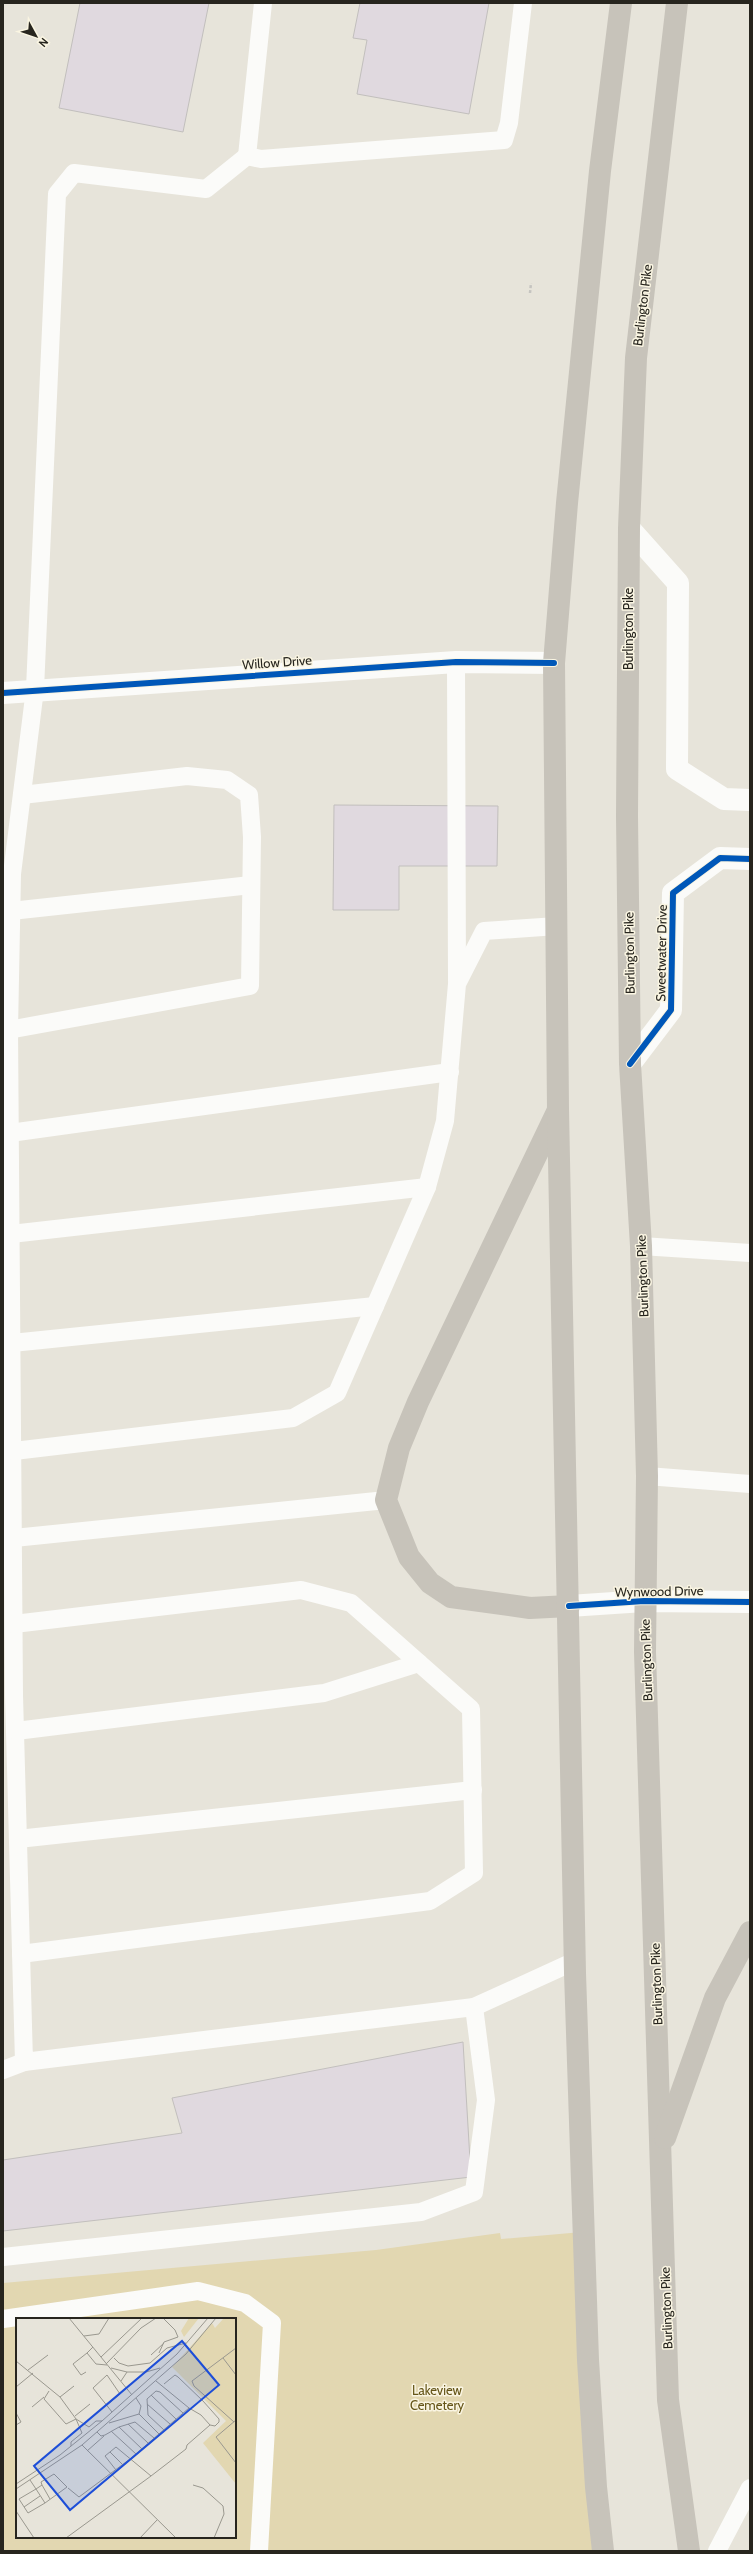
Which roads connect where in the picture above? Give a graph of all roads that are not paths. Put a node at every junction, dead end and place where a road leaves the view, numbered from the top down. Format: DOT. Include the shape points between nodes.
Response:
graph roads {
  1 [pos="263,3"];
  2 [pos="523,3"];
  3 [pos="621,3"];
  4 [pos="677,3"];
  5 [pos="247,156"];
  6 [pos="628,528"];
  7 [pos="456,662"];
  8 [pos="554,663"];
  9 [pos="35,689"];
  10 [pos="3,693"];
  11 [pos="22,795"];
  12 [pos="750,800"];
  13 [pos="750,859"];
  14 [pos="252,884"];
  15 [pos="11,911"];
  16 [pos="557,926"];
  17 [pos="457,984"];
  18 [pos="6,1031"];
  19 [pos="630,1064"];
  20 [pos="450,1072"];
  21 [pos="558,1109"];
  22 [pos="10,1133"];
  23 [pos="427,1187"];
  24 [pos="11,1234"];
  25 [pos="641,1246"];
  26 [pos="750,1253"];
  27 [pos="375,1306"];
  28 [pos="12,1343"];
  29 [pos="14,1451"];
  30 [pos="647,1476"];
  31 [pos="750,1484"];
  32 [pos="386,1500"];
  33 [pos="14,1538"];
  34 [pos="644,1601"];
  35 [pos="750,1602"];
  36 [pos="569,1606"];
  37 [pos="14,1624"];
  38 [pos="419,1663"];
  39 [pos="16,1731"];
  40 [pos="473,1790"];
  41 [pos="18,1839"];
  42 [pos="750,1932"];
  43 [pos="21,1954"];
  44 [pos="576,1961"];
  45 [pos="474,2007"];
  46 [pos="24,2062"];
  47 [pos="3,2070"];
  48 [pos="661,2149"];
  49 [pos="3,2257"];
  50 [pos="3,2319"];
  51 [pos="750,2488"];
  52 [pos="259,2551"];
  53 [pos="603,2551"];
  54 [pos="689,2551"];
  55 [pos="717,2551"];
  1 -- 5 [label="lane"];
  2 -- 5 [label="lane" via="509,123 504,140 261,159"];
  3 -- 8 [label="highway" via="600,171"];
  4 -- 6 [label="highway, Burlington Pike" via="636,358"];
  5 -- 9 [label="lane" via="206,189 74,173 57,194"];
  6 -- 12 [label="street" via="678,583 677,769 724,799"];
  6 -- 19 [label="highway, Burlington Pike" via="627,823"];
  7 -- 8 [label="street, Willow Drive"];
  7 -- 9 [label="street, Willow Drive"];
  7 -- 17 [label="lane"];
  8 -- 16 [label="highway"];
  9 -- 10 [label="street, Willow Drive"];
  9 -- 11 [label="lane"];
  11 -- 14 [label="lane" via="187,776 227,780 249,795"];
  11 -- 15 [label="lane" via="12,874"];
  13 -- 19 [label="street, Sweetwater Drive" via="720,858 674,893 671,1010"];
  14 -- 15 [label="lane"];
  14 -- 18 [label="lane" via="250,986"];
  15 -- 18 [label="lane"];
  16 -- 17 [label="lane" via="484,930"];
  16 -- 21 [label="highway"];
  17 -- 20 [label="lane"];
  18 -- 22 [label="lane"];
  19 -- 25 [label="highway, Burlington Pike"];
  20 -- 22 [label="lane"];
  20 -- 23 [label="lane" via="445,1122"];
  21 -- 32 [label="highway" via="418,1402 399,1448"];
  21 -- 36 [label="highway"];
  22 -- 24 [label="lane"];
  23 -- 24 [label="lane"];
  23 -- 27 [label="lane"];
  24 -- 28 [label="lane"];
  25 -- 26 [label="lane"];
  25 -- 30 [label="highway, Burlington Pike"];
  27 -- 28 [label="lane"];
  27 -- 29 [label="lane" via="337,1393 293,1418"];
  28 -- 29 [label="lane"];
  29 -- 33 [label="lane"];
  30 -- 31 [label="lane"];
  30 -- 34 [label="highway, Burlington Pike"];
  32 -- 33 [label="lane"];
  32 -- 36 [label="highway" via="409,1557 430,1583 451,1597 530,1608"];
  33 -- 37 [label="lane"];
  34 -- 35 [label="street, Wynwood Drive"];
  34 -- 36 [label="street, Wynwood Drive"];
  34 -- 48 [label="highway, Burlington Pike"];
  36 -- 44 [label="highway"];
  37 -- 38 [label="lane" via="301,1590 351,1603"];
  37 -- 39 [label="lane"];
  38 -- 39 [label="lane" via="324,1692"];
  38 -- 40 [label="lane" via="471,1709"];
  39 -- 41 [label="lane"];
  40 -- 41 [label="lane"];
  40 -- 43 [label="lane" via="474,1873 430,1901"];
  41 -- 43 [label="lane"];
  42 -- 48 [label="highway" via="715,1998"];
  43 -- 46 [label="lane"];
  44 -- 45 [label="lane"];
  44 -- 53 [label="highway" via="588,2353 596,2487"];
  45 -- 46 [label="lane"];
  45 -- 49 [label="lane" via="486,2100 474,2192 421,2212"];
  46 -- 47 [label="lane"];
  48 -- 54 [label="highway, Burlington Pike" via="668,2400"];
  50 -- 52 [label="lane" via="198,2291 245,2303 272,2323"];
  51 -- 55 [label="lane"];
}
